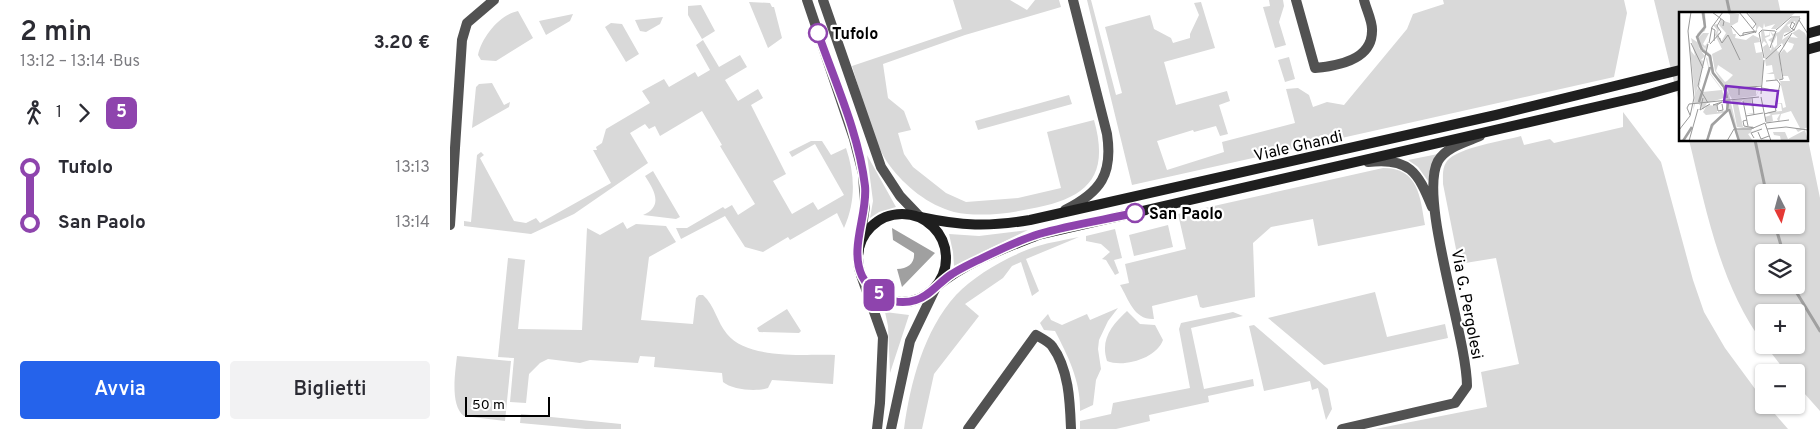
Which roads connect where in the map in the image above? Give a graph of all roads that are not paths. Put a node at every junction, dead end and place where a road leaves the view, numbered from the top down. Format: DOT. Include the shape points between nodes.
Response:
graph roads {
  1 [pos="494,0"];
  2 [pos="807,0"];
  3 [pos="823,0"];
  4 [pos="1073,0"];
  5 [pos="1296,0"];
  6 [pos="1364,0"];
  7 [pos="479,5"];
  8 [pos="1679,70"];
  9 [pos="1679,85"];
  10 [pos="454,106"];
  11 [pos="1499,128"];
  12 [pos="1340,166"];
  13 [pos="1058,214"];
  14 [pos="920,217"];
  15 [pos="1436,218"];
  16 [pos="450,225"];
  17 [pos="858,255"];
  18 [pos="861,275"];
  19 [pos="936,287"];
  20 [pos="877,429"];
  21 [pos="891,429"];
  22 [pos="968,429"];
  23 [pos="1071,429"];
  24 [pos="1342,429"];
  1 -- 7 [label="street"];
  2 -- 17 [label="street" via="863,174 865,206"];
  3 -- 14 [label="street" via="881,167 900,196"];
  4 -- 13 [label="street" via="1108,134 1110,155 1108,168 1094,191 1083,201"];
  5 -- 6 [label="street" via="1315,68 1335,67 1367,49 1372,30"];
  7 -- 10 [label="street" via="462,40"];
  8 -- 13 [label="main road, Viale Ghandi"];
  9 -- 11 [label="main road, Viale Ghandi"];
  10 -- 16 [label="street"];
  11 -- 12 [label="main road, Viale Ghandi"];
  11 -- 15 [label="street" via="1451,149 1438,162 1433,185"];
  12 -- 15 [label="street" via="1376,161 1406,165 1422,182"];
  12 -- 19 [label="main road, Viale Ghandi" via="1038,235 972,263"];
  13 -- 14 [label="main road, Viale Ghandi" via="983,226"];
  14 -- 17 [label="main road" via="892,215 880,220 861,241"];
  14 -- 19 [label="main road" via="938,232 947,254 945,271"];
  15 -- 24 [label="street, Via G. Pergolesi" via="1467,386 1455,403"];
  17 -- 18 [label="main road"];
  18 -- 19 [label="main road" via="878,295 889,300 915,301"];
  18 -- 20 [label="street" via="883,337"];
  19 -- 21 [label="street" via="910,341"];
  22 -- 23 [label="street" via="1036,334 1051,345 1064,374"];
}
